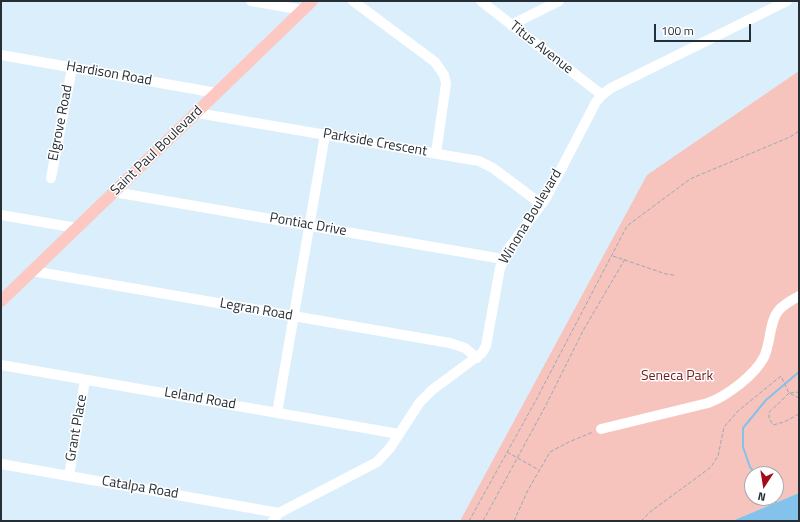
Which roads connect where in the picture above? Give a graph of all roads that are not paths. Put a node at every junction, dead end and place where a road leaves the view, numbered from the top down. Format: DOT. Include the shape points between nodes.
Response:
graph roads {
  1 [pos="251,1"];
  2 [pos="312,1"];
  3 [pos="353,1"];
  4 [pos="481,1"];
  5 [pos="559,1"];
  6 [pos="787,1"];
  7 [pos="303,10"];
  8 [pos="511,24"];
  9 [pos="1,55"];
  10 [pos="72,68"];
  11 [pos="217,93"];
  12 [pos="602,95"];
  13 [pos="197,112"];
  14 [pos="325,135"];
  15 [pos="436,153"];
  16 [pos="51,178"];
  17 [pos="114,192"];
  18 [pos="542,204"];
  19 [pos="1,214"];
  20 [pos="308,225"];
  21 [pos="77,228"];
  22 [pos="503,259"];
  23 [pos="32,271"];
  24 [pos="799,296"];
  25 [pos="1,301"];
  26 [pos="293,316"];
  27 [pos="477,358"];
  28 [pos="1,365"];
  29 [pos="85,380"];
  30 [pos="277,413"];
  31 [pos="601,429"];
  32 [pos="399,434"];
  33 [pos="1,464"];
  34 [pos="69,476"];
  35 [pos="280,513"];
  36 [pos="272,521"];
  1 -- 7 [label="street"];
  2 -- 7 [label="main road, Saint Paul Boulevard"];
  3 -- 15 [label="street" via="428,56 440,68 446,83"];
  4 -- 8 [label="street, Titus Avenue"];
  5 -- 8 [label="street"];
  6 -- 12 [label="street, Winona Boulevard" via="611,88"];
  7 -- 11 [label="main road, Saint Paul Boulevard"];
  8 -- 12 [label="street, Titus Avenue"];
  9 -- 10 [label="street, Hardison Road"];
  10 -- 11 [label="street, Hardison Road"];
  10 -- 16 [label="street, Elgrove Road"];
  11 -- 13 [label="main road, Saint Paul Boulevard"];
  12 -- 18 [label="street, Winona Boulevard" via="592,109"];
  13 -- 14 [label="street, Parkside Crescent"];
  13 -- 17 [label="main road, Saint Paul Boulevard"];
  14 -- 15 [label="street, Parkside Crescent"];
  14 -- 20 [label="street"];
  15 -- 18 [label="street, Parkside Crescent" via="487,164"];
  17 -- 20 [label="street, Pontiac Drive"];
  17 -- 21 [label="main road, Saint Paul Boulevard"];
  18 -- 22 [label="street, Winona Boulevard"];
  19 -- 21 [label="street"];
  20 -- 22 [label="street, Pontiac Drive"];
  20 -- 26 [label="street"];
  21 -- 23 [label="main road, Saint Paul Boulevard"];
  22 -- 27 [label="street, Winona Boulevard" via="486,346"];
  23 -- 25 [label="main road, Saint Paul Boulevard"];
  23 -- 26 [label="street, Legran Road"];
  24 -- 31 [label="street" via="778,311 764,358 729,393 708,404"];
  26 -- 27 [label="street, Legran Road" via="450,343 465,348"];
  26 -- 30 [label="street"];
  27 -- 32 [label="street, Winona Boulevard" via="432,390 420,402"];
  28 -- 29 [label="street, Leland Road"];
  29 -- 30 [label="street, Leland Road"];
  29 -- 34 [label="street, Grant Place"];
  30 -- 32 [label="street, Leland Road"];
  32 -- 35 [label="street, Winona Boulevard" via="384,456 370,467"];
  33 -- 34 [label="street, Catalpa Road"];
  34 -- 35 [label="street, Catalpa Road"];
  35 -- 36 [label="street, Winona Boulevard"];
}
